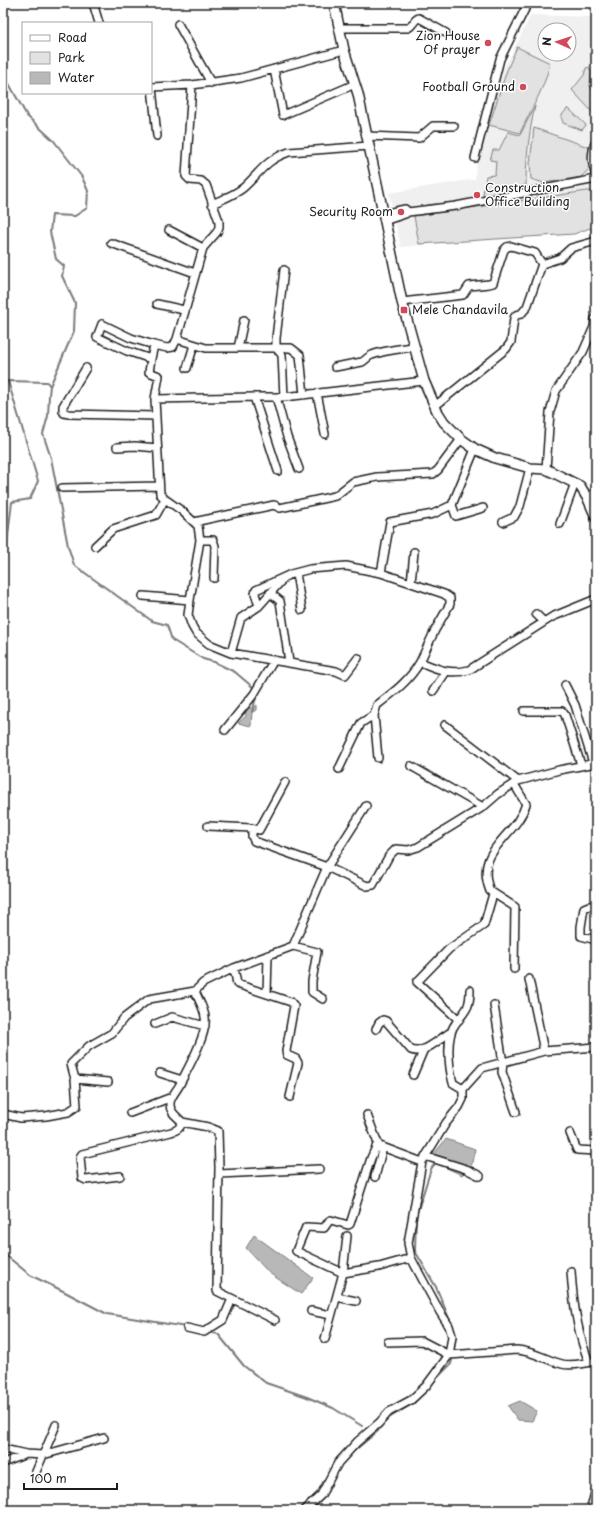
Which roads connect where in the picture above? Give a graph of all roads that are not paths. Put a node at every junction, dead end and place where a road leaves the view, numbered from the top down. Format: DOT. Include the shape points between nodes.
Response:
graph roads {
  1 [pos="93,3"];
  2 [pos="334,3"];
  3 [pos="528,3"];
  4 [pos="99,22"];
  5 [pos="178,24"];
  6 [pos="339,28"];
  7 [pos="446,33"];
  8 [pos="344,50"];
  9 [pos="274,69"];
  10 [pos="211,83"];
  11 [pos="354,84"];
  12 [pos="192,85"];
  13 [pos="152,87"];
  14 [pos="454,126"];
  15 [pos="157,136"];
  16 [pos="366,136"];
  17 [pos="596,141"];
  18 [pos="369,146"];
  19 [pos="475,158"];
  20 [pos="596,175"];
  21 [pos="596,179"];
  22 [pos="212,204"];
  23 [pos="383,217"];
  24 [pos="170,230"];
  25 [pos="596,241"];
  26 [pos="111,243"];
  27 [pos="203,248"];
  28 [pos="542,264"];
  29 [pos="284,270"];
  30 [pos="195,273"];
  31 [pos="402,302"];
  32 [pos="157,304"];
  33 [pos="184,310"];
  34 [pos="595,319"];
  35 [pos="244,320"];
  36 [pos="177,339"];
  37 [pos="154,345"];
  38 [pos="194,345"];
  39 [pos="413,347"];
  40 [pos="238,348"];
  41 [pos="276,348"];
  42 [pos="151,359"];
  43 [pos="335,367"];
  44 [pos="86,368"];
  45 [pos="187,368"];
  46 [pos="424,381"];
  47 [pos="317,393"];
  48 [pos="304,394"];
  49 [pos="254,397"];
  50 [pos="276,397"];
  51 [pos="284,397"];
  52 [pos="155,399"];
  53 [pos="435,406"];
  54 [pos="155,416"];
  55 [pos="325,434"];
  56 [pos="461,439"];
  57 [pos="117,448"];
  58 [pos="157,448"];
  59 [pos="475,449"];
  60 [pos="530,468"];
  61 [pos="546,469"];
  62 [pos="299,470"];
  63 [pos="278,471"];
  64 [pos="575,483"];
  65 [pos="158,486"];
  66 [pos="62,488"];
  67 [pos="596,490"];
  68 [pos="588,499"];
  69 [pos="165,500"];
  70 [pos="452,505"];
  71 [pos="482,508"];
  72 [pos="596,517"];
  73 [pos="194,522"];
  74 [pos="503,522"];
  75 [pos="560,524"];
  76 [pos="200,540"];
  77 [pos="95,546"];
  78 [pos="414,552"];
  79 [pos="296,573"];
  80 [pos="381,573"];
  81 [pos="286,577"];
  82 [pos="214,578"];
  83 [pos="412,583"];
  84 [pos="270,593"];
  85 [pos="142,596"];
  86 [pos="596,599"];
  87 [pos="190,600"];
  88 [pos="259,606"];
  89 [pos="302,610"];
  90 [pos="536,614"];
  91 [pos="544,622"];
  92 [pos="230,653"];
  93 [pos="358,658"];
  94 [pos="274,660"];
  95 [pos="288,662"];
  96 [pos="420,662"];
  97 [pos="446,672"];
  98 [pos="565,685"];
  99 [pos="433,691"];
  100 [pos="524,711"];
  101 [pos="374,716"];
  102 [pos="444,725"];
  103 [pos="225,730"];
  104 [pos="378,758"];
  105 [pos="595,763"];
  106 [pos="581,765"];
  107 [pos="411,766"];
  108 [pos="338,769"];
  109 [pos="285,782"];
  110 [pos="516,783"];
  111 [pos="366,806"];
  112 [pos="483,807"];
  113 [pos="208,826"];
  114 [pos="252,828"];
  115 [pos="327,867"];
  116 [pos="493,894"];
  117 [pos="596,906"];
  118 [pos="596,940"];
  119 [pos="292,946"];
  120 [pos="268,955"];
  121 [pos="234,968"];
  122 [pos="514,969"];
  123 [pos="529,980"];
  124 [pos="470,990"];
  125 [pos="194,991"];
  126 [pos="267,994"];
  127 [pos="323,999"];
  128 [pos="494,1006"];
  129 [pos="459,1020"];
  130 [pos="155,1024"];
  131 [pos="205,1026"];
  132 [pos="376,1029"];
  133 [pos="451,1032"];
  134 [pos="596,1047"];
  135 [pos="424,1049"];
  136 [pos="544,1051"];
  137 [pos="503,1063"];
  138 [pos="160,1073"];
  139 [pos="413,1075"];
  140 [pos="75,1079"];
  141 [pos="182,1080"];
  142 [pos="108,1082"];
  143 [pos="463,1089"];
  144 [pos="172,1097"];
  145 [pos="290,1097"];
  146 [pos="516,1112"];
  147 [pos="130,1113"];
  148 [pos="3,1114"];
  149 [pos="367,1115"];
  150 [pos="182,1122"];
  151 [pos="570,1133"];
  152 [pos="381,1146"];
  153 [pos="596,1151"];
  154 [pos="423,1159"];
  155 [pos="319,1169"];
  156 [pos="219,1174"];
  157 [pos="120,1176"];
  158 [pos="480,1176"];
  159 [pos="375,1177"];
  160 [pos="347,1236"];
  161 [pos="411,1258"];
  162 [pos="571,1272"];
  163 [pos="344,1273"];
  164 [pos="337,1297"];
  165 [pos="232,1299"];
  166 [pos="356,1301"];
  167 [pos="311,1311"];
  168 [pos="332,1315"];
  169 [pos="275,1320"];
  170 [pos="186,1328"];
  171 [pos="325,1339"];
  172 [pos="388,1342"];
  173 [pos="449,1355"];
  174 [pos="592,1362"];
  175 [pos="56,1425"];
  176 [pos="104,1438"];
  177 [pos="3,1449"];
  178 [pos="26,1454"];
  179 [pos="43,1455"];
  180 [pos="3,1463"];
  181 [pos="35,1474"];
  182 [pos="596,1489"];
  183 [pos="305,1510"];
  184 [pos="594,1510"];
  1 -- 4 [label="street"];
  2 -- 6 [label="main road"];
  3 -- 19 [label="street" via="500,60"];
  5 -- 10 [label="street"];
  6 -- 7 [label="street" via="408,28 420,18"];
  6 -- 8 [label="main road"];
  8 -- 9 [label="street"];
  8 -- 11 [label="main road"];
  9 -- 10 [label="street"];
  9 -- 11 [label="street" via="283,115"];
  10 -- 12 [label="street"];
  11 -- 16 [label="main road"];
  12 -- 13 [label="street"];
  12 -- 22 [label="street" via="186,176 190,180 204,182"];
  13 -- 15 [label="street"];
  14 -- 16 [label="street" via="433,126 419,138"];
  16 -- 18 [label="main road"];
  17 -- 20 [label="street" via="592,158"];
  18 -- 22 [label="street" via="279,155 243,188"];
  18 -- 23 [label="main road"];
  21 -- 23 [label="street"];
  22 -- 27 [label="street" via="219,227"];
  23 -- 31 [label="main road"];
  24 -- 27 [label="street"];
  25 -- 28 [label="street" via="571,248 560,258"];
  26 -- 30 [label="street"];
  27 -- 30 [label="street"];
  28 -- 31 [label="street" via="535,253 507,247 493,283 468,286 463,295"];
  28 -- 53 [label="street" via="527,307 514,318 511,342 506,349"];
  29 -- 41 [label="street"];
  30 -- 33 [label="street"];
  31 -- 39 [label="main road"];
  32 -- 33 [label="street"];
  33 -- 36 [label="street"];
  34 -- 61 [label="street" via="594,327 582,352 556,391 550,412"];
  35 -- 40 [label="street"];
  36 -- 37 [label="street" via="173,347"];
  36 -- 38 [label="street"];
  37 -- 42 [label="street"];
  37 -- 42 [label="street" via="131,338 102,324 97,337"];
  38 -- 40 [label="street" via="206,348"];
  38 -- 45 [label="street"];
  39 -- 43 [label="street" via="370,355 362,362"];
  39 -- 46 [label="main road"];
  40 -- 41 [label="street"];
  41 -- 48 [label="street" via="292,348 300,355"];
  41 -- 51 [label="street" via="282,355"];
  42 -- 52 [label="street" via="149,372 160,376"];
  44 -- 54 [label="street" via="64,406 64,413"];
  46 -- 47 [label="street"];
  46 -- 53 [label="main road"];
  47 -- 48 [label="street"];
  47 -- 55 [label="street"];
  48 -- 51 [label="street"];
  49 -- 50 [label="street"];
  49 -- 52 [label="street"];
  49 -- 63 [label="street"];
  50 -- 51 [label="street"];
  50 -- 62 [label="street"];
  52 -- 54 [label="street"];
  53 -- 56 [label="main road" via="444,422"];
  54 -- 58 [label="street"];
  56 -- 59 [label="main road"];
  56 -- 73 [label="street" via="433,474 371,478 353,482 335,496 280,508 274,505"];
  57 -- 58 [label="street"];
  58 -- 65 [label="street"];
  59 -- 60 [label="main road"];
  59 -- 70 [label="street"];
  60 -- 61 [label="main road"];
  60 -- 74 [label="street" via="520,506 514,518"];
  61 -- 64 [label="main road"];
  64 -- 68 [label="main road"];
  64 -- 75 [label="street"];
  65 -- 66 [label="street"];
  65 -- 69 [label="street"];
  67 -- 68 [label="street"];
  68 -- 72 [label="main road"];
  69 -- 73 [label="street"];
  69 -- 77 [label="street" via="156,515 113,529"];
  70 -- 71 [label="street" via="456,516"];
  70 -- 80 [label="street" via="433,514 390,522"];
  73 -- 76 [label="street" via="198,526"];
  76 -- 82 [label="street" via="213,540"];
  76 -- 87 [label="street"];
  78 -- 83 [label="street"];
  79 -- 80 [label="street" via="310,569 346,566"];
  79 -- 81 [label="street"];
  79 -- 89 [label="street"];
  80 -- 83 [label="street"];
  81 -- 84 [label="street"];
  81 -- 88 [label="street" via="256,590"];
  83 -- 96 [label="street" via="450,598 450,604"];
  84 -- 88 [label="street"];
  84 -- 95 [label="street" via="280,601"];
  85 -- 87 [label="street"];
  86 -- 91 [label="street"];
  87 -- 92 [label="street" via="188,615 196,633 209,644"];
  88 -- 92 [label="street" via="241,618"];
  90 -- 91 [label="street"];
  91 -- 97 [label="street" via="468,670 458,673"];
  92 -- 94 [label="street"];
  93 -- 95 [label="street" via="345,675 336,670"];
  94 -- 95 [label="street"];
  94 -- 103 [label="street" via="254,694"];
  96 -- 97 [label="street"];
  96 -- 101 [label="street" via="403,685 377,705"];
  97 -- 99 [label="street"];
  98 -- 105 [label="street" via="575,705"];
  100 -- 106 [label="street" via="562,711 566,715"];
  101 -- 104 [label="street"];
  101 -- 108 [label="street" via="361,723"];
  102 -- 110 [label="street"];
  105 -- 106 [label="street"];
  106 -- 110 [label="street"];
  107 -- 112 [label="street"];
  109 -- 114 [label="street" via="259,830"];
  110 -- 112 [label="street"];
  110 -- 116 [label="street" via="526,804 523,813 489,856 486,878"];
  111 -- 115 [label="street"];
  112 -- 115 [label="street" via="418,847 408,850 396,849 389,856 373,885 367,886"];
  113 -- 114 [label="street"];
  114 -- 115 [label="street" via="254,841"];
  115 -- 119 [label="street"];
  116 -- 122 [label="street" via="515,907"];
  116 -- 129 [label="street" via="484,925 449,950 417,982"];
  117 -- 118 [label="street" via="584,908 581,936"];
  119 -- 120 [label="street"];
  119 -- 127 [label="street" via="317,952 312,992"];
  120 -- 121 [label="street"];
  120 -- 126 [label="street"];
  121 -- 125 [label="street" via="203,983"];
  121 -- 126 [label="street" via="237,984"];
  123 -- 136 [label="street"];
  124 -- 129 [label="street" via="470,1003"];
  125 -- 131 [label="street" via="205,1017"];
  125 -- 140 [label="street" via="149,998 124,1018 112,1033 89,1046 71,1064"];
  126 -- 145 [label="street" via="291,1002 294,1006 286,1051 298,1062"];
  128 -- 137 [label="street"];
  129 -- 133 [label="street"];
  130 -- 131 [label="street" via="172,1017"];
  131 -- 141 [label="street" via="200,1043"];
  132 -- 135 [label="street" via="382,1020 386,1021 411,1050"];
  133 -- 135 [label="street"];
  133 -- 143 [label="street" via="450,1071 453,1083"];
  134 -- 136 [label="street"];
  135 -- 139 [label="street"];
  136 -- 137 [label="street"];
  137 -- 143 [label="street" via="482,1068"];
  137 -- 146 [label="street" via="502,1072"];
  138 -- 141 [label="street"];
  140 -- 142 [label="street"];
  140 -- 148 [label="street" via="77,1106 68,1112 21,1118"];
  141 -- 144 [label="street"];
  143 -- 154 [label="street" via="463,1099 459,1107 446,1122"];
  144 -- 147 [label="street"];
  144 -- 150 [label="street" via="172,1112"];
  149 -- 152 [label="street"];
  150 -- 156 [label="street" via="218,1131"];
  150 -- 157 [label="street" via="178,1130 82,1154 80,1157 82,1178 86,1180"];
  151 -- 153 [label="street" via="577,1150"];
  152 -- 154 [label="street"];
  152 -- 159 [label="street"];
  152 -- 163 [label="street" via="375,1146 350,1224 332,1220 324,1228 306,1227 296,1251"];
  154 -- 158 [label="street" via="466,1169"];
  154 -- 161 [label="street" via="408,1243"];
  155 -- 156 [label="street"];
  156 -- 165 [label="street" via="216,1287 220,1294"];
  160 -- 163 [label="street"];
  161 -- 163 [label="street"];
  161 -- 173 [label="street" via="449,1326 452,1336"];
  162 -- 174 [label="street" via="577,1324"];
  163 -- 164 [label="street"];
  164 -- 166 [label="street"];
  164 -- 168 [label="street"];
  165 -- 169 [label="street"];
  165 -- 170 [label="street" via="223,1320 204,1332"];
  167 -- 168 [label="street"];
  168 -- 171 [label="street"];
  172 -- 173 [label="street" via="422,1341"];
  173 -- 174 [label="street" via="517,1350 563,1364"];
  173 -- 183 [label="street" via="426,1386 411,1400 389,1412 338,1462 320,1495"];
  175 -- 179 [label="street"];
  176 -- 179 [label="street"];
  177 -- 178 [label="street"];
  178 -- 179 [label="street"];
  178 -- 180 [label="street"];
  179 -- 181 [label="street"];
  182 -- 184 [label="street" via="592,1504"];
}
